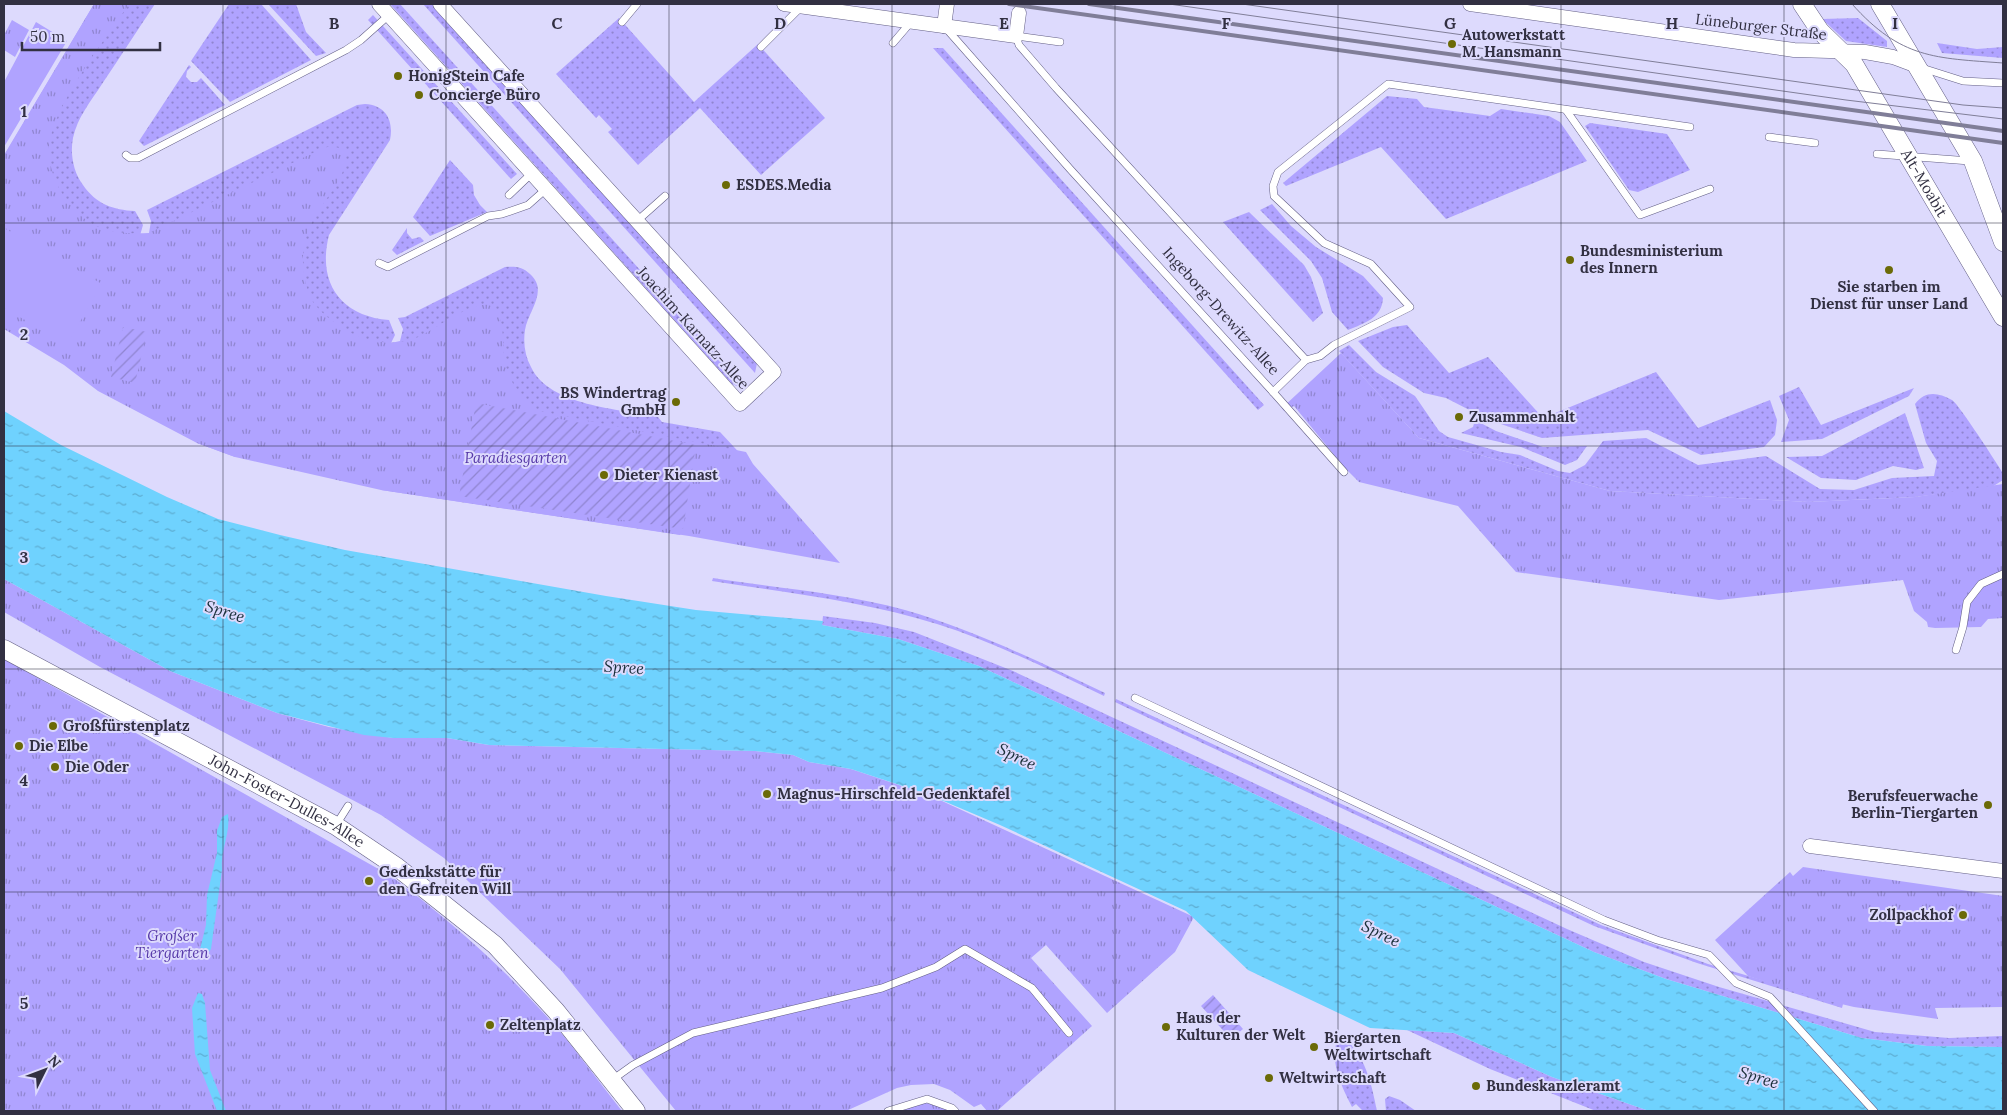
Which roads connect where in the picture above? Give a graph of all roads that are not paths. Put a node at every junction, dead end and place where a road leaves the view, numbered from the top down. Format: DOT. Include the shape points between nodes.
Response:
graph roads {
  1 [pos="379,4"];
  2 [pos="440,4"];
  3 [pos="637,4"];
  4 [pos="784,4"];
  5 [pos="947,4"];
  6 [pos="1470,4"];
  7 [pos="1802,4"];
  8 [pos="1880,4"];
  9 [pos="802,7"];
  10 [pos="1019,13"];
  11 [pos="389,15"];
  12 [pos="911,21"];
  13 [pos="622,22"];
  14 [pos="944,26"];
  15 [pos="1016,36"];
  16 [pos="893,42"];
  17 [pos="1060,42"];
  18 [pos="761,47"];
  19 [pos="1840,52"];
  20 [pos="1917,66"];
  21 [pos="2003,83"];
  22 [pos="1566,110"];
  23 [pos="1690,127"];
  24 [pos="1769,137"];
  25 [pos="1815,143"];
  26 [pos="1877,154"];
  27 [pos="126,155"];
  28 [pos="1908,156"];
  29 [pos="1973,161"];
  30 [pos="532,173"];
  31 [pos="546,188"];
  32 [pos="1710,189"];
  33 [pos="509,195"];
  34 [pos="666,196"];
  35 [pos="637,221"];
  36 [pos="2003,242"];
  37 [pos="379,263"];
  38 [pos="2003,316"];
  39 [pos="1306,360"];
  40 [pos="1273,392"];
  41 [pos="1344,472"];
  42 [pos="2003,574"];
  43 [pos="4,649"];
  44 [pos="1956,650"];
  45 [pos="1134,698"];
  46 [pos="348,806"];
  47 [pos="336,826"];
  48 [pos="1810,846"];
  49 [pos="2003,871"];
  50 [pos="1069,1032"];
  51 [pos="612,1080"];
  52 [pos="636,1111"];
  53 [pos="888,1111"];
  54 [pos="955,1111"];
  55 [pos="1874,1111"];
  1 -- 11 [label="street, Joachim-Karnatz-Allee"];
  2 -- 35 [label="street, Joachim-Karnatz-Allee"];
  3 -- 13 [label="lane"];
  4 -- 9 [label="street"];
  5 -- 14 [label="street"];
  6 -- 19 [label="street, Lüneburger Straße" via="1794,50"];
  7 -- 19 [label="street, Alt-Moabit" via="1820,31"];
  8 -- 20 [label="street"];
  9 -- 12 [label="street"];
  9 -- 18 [label="lane"];
  10 -- 15 [label="street"];
  11 -- 27 [label="lane" via="346,50 138,158"];
  11 -- 30 [label="street, Joachim-Karnatz-Allee"];
  12 -- 14 [label="street"];
  12 -- 16 [label="lane"];
  14 -- 15 [label="street"];
  14 -- 40 [label="lane, Ingeborg-Drewitz-Allee"];
  15 -- 17 [label="lane"];
  15 -- 39 [label="lane, Ingeborg-Drewitz-Allee" via="1019,45 1056,88"];
  19 -- 20 [label="street" via="1893,57"];
  19 -- 28 [label="street, Alt-Moabit" via="1854,64"];
  20 -- 21 [label="lane" via="1963,81"];
  20 -- 29 [label="street"];
  22 -- 23 [label="lane"];
  22 -- 32 [label="lane" via="1640,215"];
  22 -- 39 [label="lane" via="1388,84 1278,172 1273,186 1274,196 1324,243 1371,264 1410,307 1334,345 1320,356"];
  24 -- 25 [label="lane"];
  26 -- 28 [label="lane"];
  28 -- 29 [label="lane"];
  28 -- 38 [label="street, Alt-Moabit"];
  29 -- 36 [label="street"];
  30 -- 31 [label="street, Joachim-Karnatz-Allee"];
  30 -- 33 [label="lane"];
  31 -- 35 [label="street, Joachim-Karnatz-Allee" via="740,404 774,372"];
  31 -- 37 [label="lane" via="528,205 488,216 388,267"];
  34 -- 35 [label="lane"];
  39 -- 40 [label="lane, Ingeborg-Drewitz-Allee"];
  40 -- 41 [label="lane"];
  42 -- 44 [label="lane" via="1981,584 1967,602"];
  43 -- 47 [label="street, John-Foster-Dulles-Allee"];
  45 -- 55 [label="lane" via="1604,920 1709,955 1736,983 1772,999"];
  46 -- 47 [label="lane"];
  47 -- 51 [label="street, John-Foster-Dulles-Allee" via="397,867 495,945 556,1011"];
  48 -- 49 [label="street"];
  50 -- 51 [label="lane" via="1032,988 965,949 936,967 882,988 693,1033"];
  51 -- 52 [label="street, John-Foster-Dulles-Allee"];
  53 -- 54 [label="lane" via="927,1099"];
}
